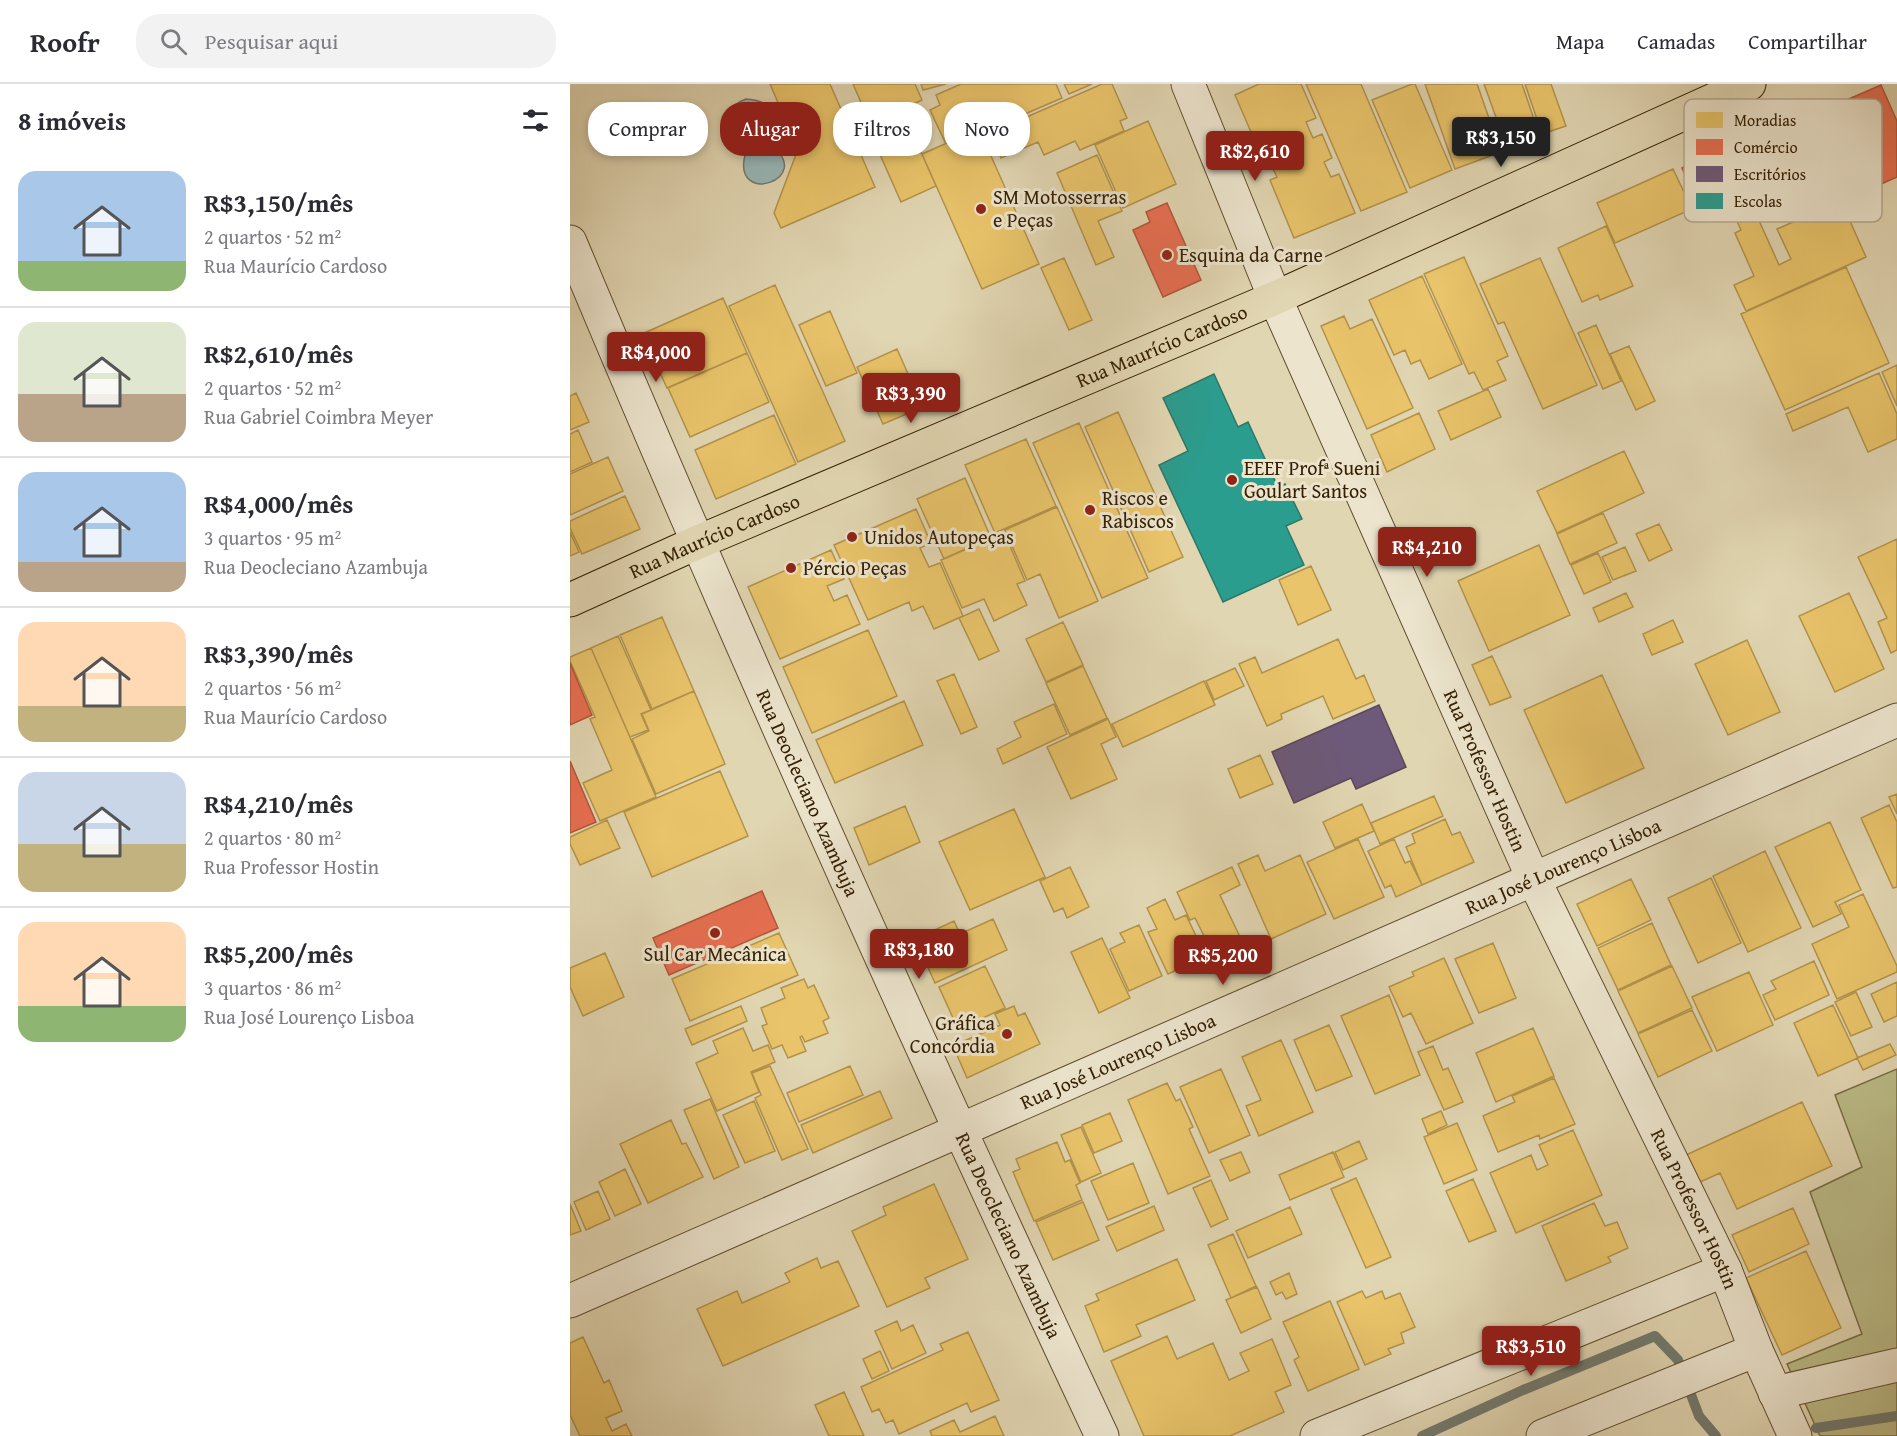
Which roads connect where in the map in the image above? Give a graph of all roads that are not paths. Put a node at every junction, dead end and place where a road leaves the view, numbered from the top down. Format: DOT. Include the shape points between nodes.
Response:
graph roads {
  1 [pos="1188,84"];
  2 [pos="1749,84"];
  3 [pos="1716,99"];
  4 [pos="1684,113"];
  5 [pos="570,242"];
  6 [pos="1275,298"];
  7 [pos="696,543"];
  8 [pos="570,600"];
  9 [pos="1897,720"];
  10 [pos="1533,878"];
  11 [pos="958,1129"];
  12 [pos="1725,1270"];
  13 [pos="570,1301"];
  14 [pos="1756,1350"];
  15 [pos="1897,1365"];
  16 [pos="1775,1393"];
  17 [pos="1102,1436"];
  18 [pos="1317,1436"];
  19 [pos="1544,1436"];
  20 [pos="1795,1436"];
  1 -- 6 [label="street, Rua Professor Hostin"];
  2 -- 3 [label="main road, Rua Maurício Cardoso"];
  4 -- 6 [label="main road, Rua Maurício Cardoso"];
  5 -- 7 [label="street, Rua Deocleciano Azambuja"];
  6 -- 7 [label="main road, Rua Maurício Cardoso"];
  6 -- 10 [label="street, Rua Professor Hostin"];
  7 -- 8 [label="main road, Rua Maurício Cardoso"];
  7 -- 11 [label="street, Rua Deocleciano Azambuja"];
  9 -- 10 [label="street, Rua José Lourenço Lisboa"];
  10 -- 11 [label="street, Rua José Lourenço Lisboa"];
  10 -- 12 [label="street, Rua Professor Hostin"];
  11 -- 13 [label="street, Rua José Lourenço Lisboa"];
  11 -- 17 [label="street, Rua Deocleciano Azambuja"];
  12 -- 14 [label="street, Rua Professor Hostin"];
  12 -- 18 [label="street"];
  14 -- 16 [label="street, Rua Professor Hostin"];
  14 -- 19 [label="street"];
  15 -- 16 [label="street"];
  16 -- 20 [label="street, Rua Professor Hostin"];
}
